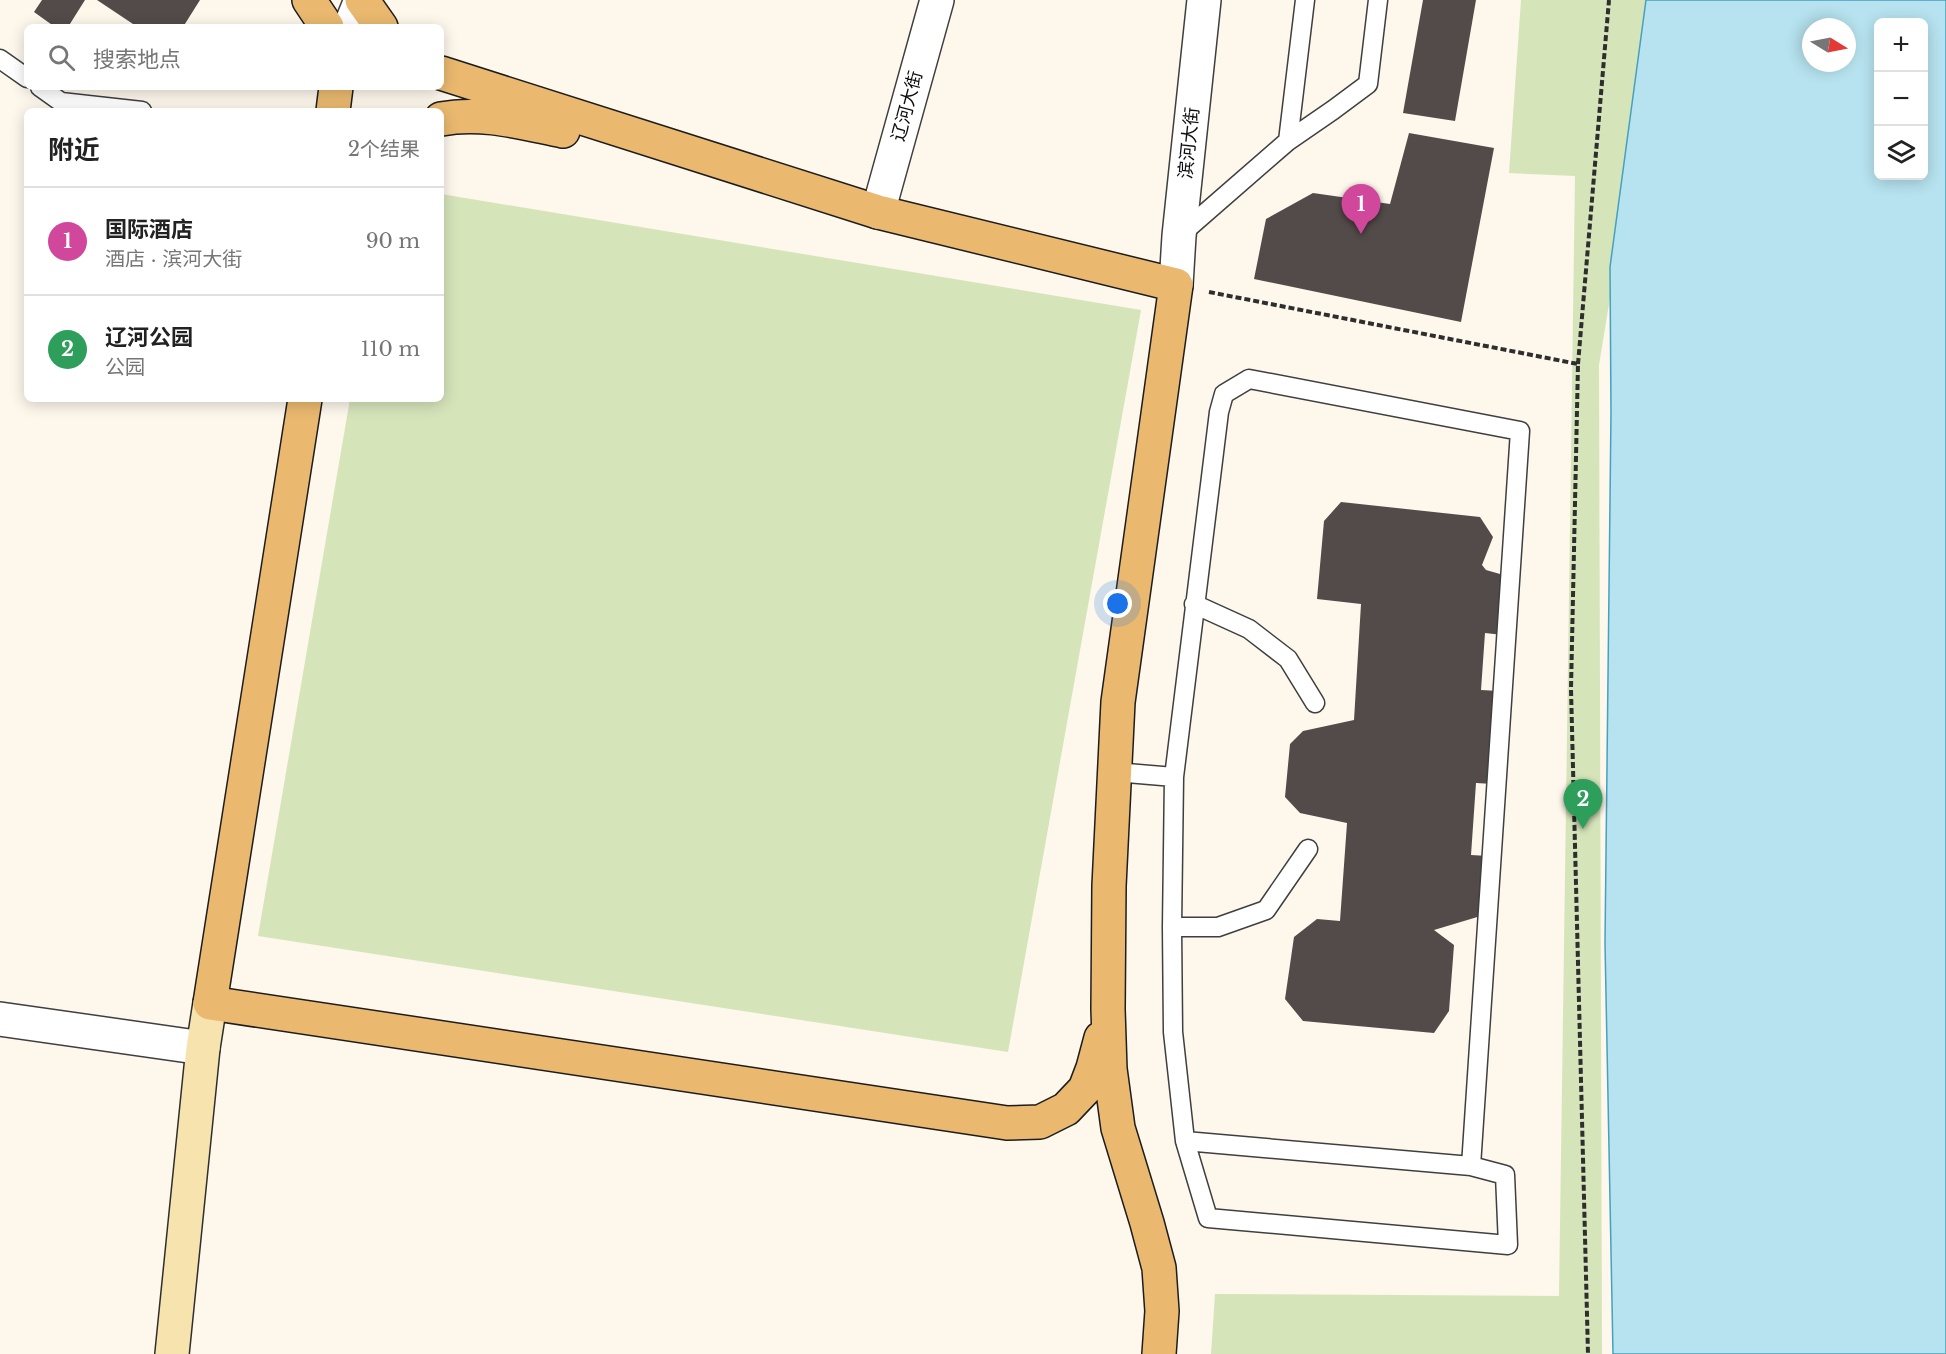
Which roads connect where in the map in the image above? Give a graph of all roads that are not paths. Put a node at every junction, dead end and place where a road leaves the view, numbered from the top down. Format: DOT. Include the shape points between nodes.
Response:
graph roads {
  1 [pos="309,0"];
  2 [pos="362,0"];
  3 [pos="936,0"];
  4 [pos="1204,0"];
  5 [pos="1305,0"];
  6 [pos="1378,0"];
  7 [pos="325,24"];
  8 [pos="351,24"];
  9 [pos="379,24"];
  10 [pos="0,59"];
  11 [pos="444,74"];
  12 [pos="24,76"];
  13 [pos="44,90"];
  14 [pos="336,90"];
  15 [pos="115,108"];
  16 [pos="333,108"];
  17 [pos="444,118"];
  18 [pos="1288,141"];
  19 [pos="726,164"];
  20 [pos="878,212"];
  21 [pos="1179,236"];
  22 [pos="1176,285"];
  23 [pos="305,402"];
  24 [pos="1194,604"];
  25 [pos="1315,703"];
  26 [pos="1115,772"];
  27 [pos="1174,777"];
  28 [pos="1308,849"];
  29 [pos="1172,927"];
  30 [pos="210,1004"];
  31 [pos="1108,1008"];
  32 [pos="0,1019"];
  33 [pos="203,1048"];
  34 [pos="1185,1141"];
  35 [pos="1471,1166"];
  36 [pos="172,1354"];
  37 [pos="1159,1354"];
  1 -- 7 [label="main road"];
  2 -- 8 [label="street"];
  2 -- 9 [label="main road"];
  3 -- 20 [label="street, 辽河大街"];
  4 -- 21 [label="street, 滨河大街"];
  5 -- 18 [label="lane"];
  6 -- 18 [label="lane" via="1368,84"];
  10 -- 12 [label="lane"];
  11 -- 19 [label="main road"];
  13 -- 15 [label="lane" via="62,102"];
  14 -- 16 [label="main road"];
  17 -- 19 [label="main road" via="492,117"];
  18 -- 21 [label="lane"];
  19 -- 20 [label="main road"];
  20 -- 22 [label="main road"];
  21 -- 22 [label="street, 滨河大街"];
  22 -- 26 [label="main road" via="1118,702"];
  23 -- 30 [label="main road"];
  24 -- 25 [label="lane" via="1249,629 1288,658"];
  24 -- 27 [label="lane"];
  24 -- 35 [label="lane" via="1219,412 1224,394 1249,379 1520,431"];
  26 -- 27 [label="lane"];
  26 -- 31 [label="main road"];
  27 -- 29 [label="lane"];
  28 -- 29 [label="lane" via="1266,910 1218,927"];
  29 -- 34 [label="lane" via="1173,1032"];
  30 -- 31 [label="main road" via="1007,1123 1040,1122 1066,1109 1085,1089"];
  30 -- 33 [label="main road"];
  31 -- 37 [label="main road" via="1110,1069 1118,1128 1159,1268"];
  32 -- 33 [label="street"];
  33 -- 36 [label="main road"];
  34 -- 35 [label="lane"];
  34 -- 35 [label="lane" via="1208,1218 1508,1245 1505,1175"];
}
